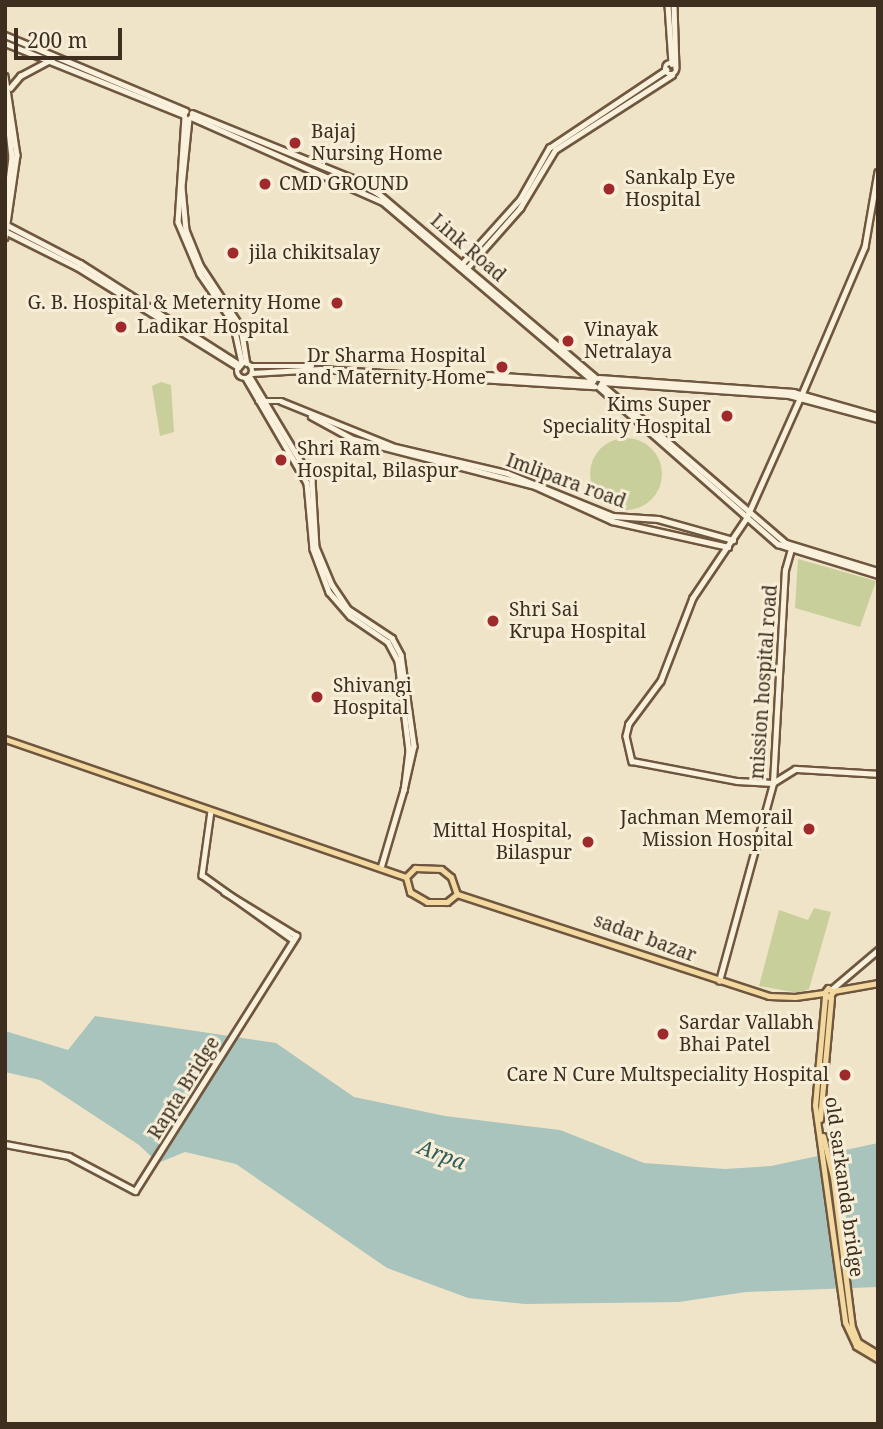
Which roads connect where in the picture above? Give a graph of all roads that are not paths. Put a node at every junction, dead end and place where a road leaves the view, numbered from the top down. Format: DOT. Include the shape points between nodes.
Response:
graph roads {
  1 [pos="668,5"];
  2 [pos="674,5"];
  3 [pos="5,35"];
  4 [pos="5,43"];
  5 [pos="52,59"];
  6 [pos="674,66"];
  7 [pos="666,70"];
  8 [pos="672,75"];
  9 [pos="6,78"];
  10 [pos="8,87"];
  11 [pos="5,94"];
  12 [pos="188,115"];
  13 [pos="878,172"];
  14 [pos="5,213"];
  15 [pos="7,230"];
  16 [pos="466,264"];
  17 [pos="462,269"];
  18 [pos="244,365"];
  19 [pos="250,376"];
  20 [pos="597,382"];
  21 [pos="802,395"];
  22 [pos="260,400"];
  23 [pos="310,416"];
  24 [pos="878,417"];
  25 [pos="748,515"];
  26 [pos="733,540"];
  27 [pos="729,547"];
  28 [pos="791,549"];
  29 [pos="878,573"];
  30 [pos="5,739"];
  31 [pos="878,774"];
  32 [pos="773,783"];
  33 [pos="211,811"];
  34 [pos="381,868"];
  35 [pos="406,877"];
  36 [pos="457,894"];
  37 [pos="288,934"];
  38 [pos="285,947"];
  39 [pos="878,950"];
  40 [pos="719,981"];
  41 [pos="878,983"];
  42 [pos="829,993"];
  43 [pos="5,1144"];
  44 [pos="878,1357"];
  1 -- 6 [label="street"];
  2 -- 6 [label="street"];
  3 -- 12 [label="street"];
  4 -- 5 [label="street, Link Road"];
  5 -- 10 [label="street"];
  5 -- 12 [label="street, Link Road"];
  6 -- 7 [label="street"];
  6 -- 8 [label="street"];
  7 -- 8 [label="street"];
  7 -- 16 [label="street" via="555,143 520,199"];
  8 -- 16 [label="street" via="555,150 520,208"];
  9 -- 10 [label="street"];
  10 -- 15 [label="street" via="17,155"];
  11 -- 14 [label="street" via="12,159"];
  12 -- 16 [label="street, Link Road" via="350,177 412,218"];
  12 -- 17 [label="street, Link Road" via="374,196"];
  12 -- 18 [label="street" via="178,222 200,274 233,322"];
  13 -- 21 [label="street" via="864,247"];
  15 -- 18 [label="street"];
  16 -- 17 [label="street"];
  16 -- 20 [label="street, Link Road"];
  17 -- 20 [label="street, Link Road"];
  18 -- 19 [label="street"];
  18 -- 19 [label="street" via="238,375"];
  18 -- 20 [label="street"];
  19 -- 20 [label="street" via="320,369"];
  19 -- 22 [label="street"];
  20 -- 21 [label="street"];
  20 -- 25 [label="street, Link Road"];
  21 -- 24 [label="street"];
  21 -- 25 [label="street"];
  22 -- 23 [label="street, Imlipara road" via="281,401"];
  22 -- 34 [label="street" via="312,480 316,547 332,585 348,609 388,639 402,661 414,733 404,790"];
  23 -- 26 [label="street, Imlipara road" via="407,450 527,479 613,516 669,521"];
  23 -- 27 [label="street, Imlipara road" via="353,439 535,486 612,521"];
  25 -- 26 [label="street"];
  25 -- 28 [label="street, Link Road"];
  26 -- 27 [label="street"];
  27 -- 32 [label="street" via="684,615 656,691 629,724 626,736 632,761 737,781"];
  28 -- 29 [label="street, Link Road"];
  28 -- 32 [label="street, mission hospital road" via="785,570"];
  30 -- 33 [label="main road"];
  31 -- 32 [label="street" via="795,769"];
  32 -- 40 [label="street, mission hospital road" via="751,878"];
  33 -- 34 [label="main road"];
  33 -- 37 [label="street" via="200,872"];
  34 -- 35 [label="main road"];
  35 -- 36 [label="main road" via="410,892 427,902 447,902"];
  35 -- 36 [label="main road" via="415,868 441,869 452,877"];
  36 -- 40 [label="main road, sadar bazar"];
  37 -- 38 [label="street"];
  37 -- 38 [label="street" via="293,940"];
  38 -- 43 [label="street, Rapta Bridge" via="135,1191 68,1156"];
  39 -- 42 [label="street"];
  40 -- 42 [label="main road, sadar bazar" via="769,996"];
  41 -- 42 [label="main road, sadar bazar"];
  42 -- 44 [label="main road, old sarkanda bridge" via="815,1098 827,1154 850,1338 863,1352"];
}
